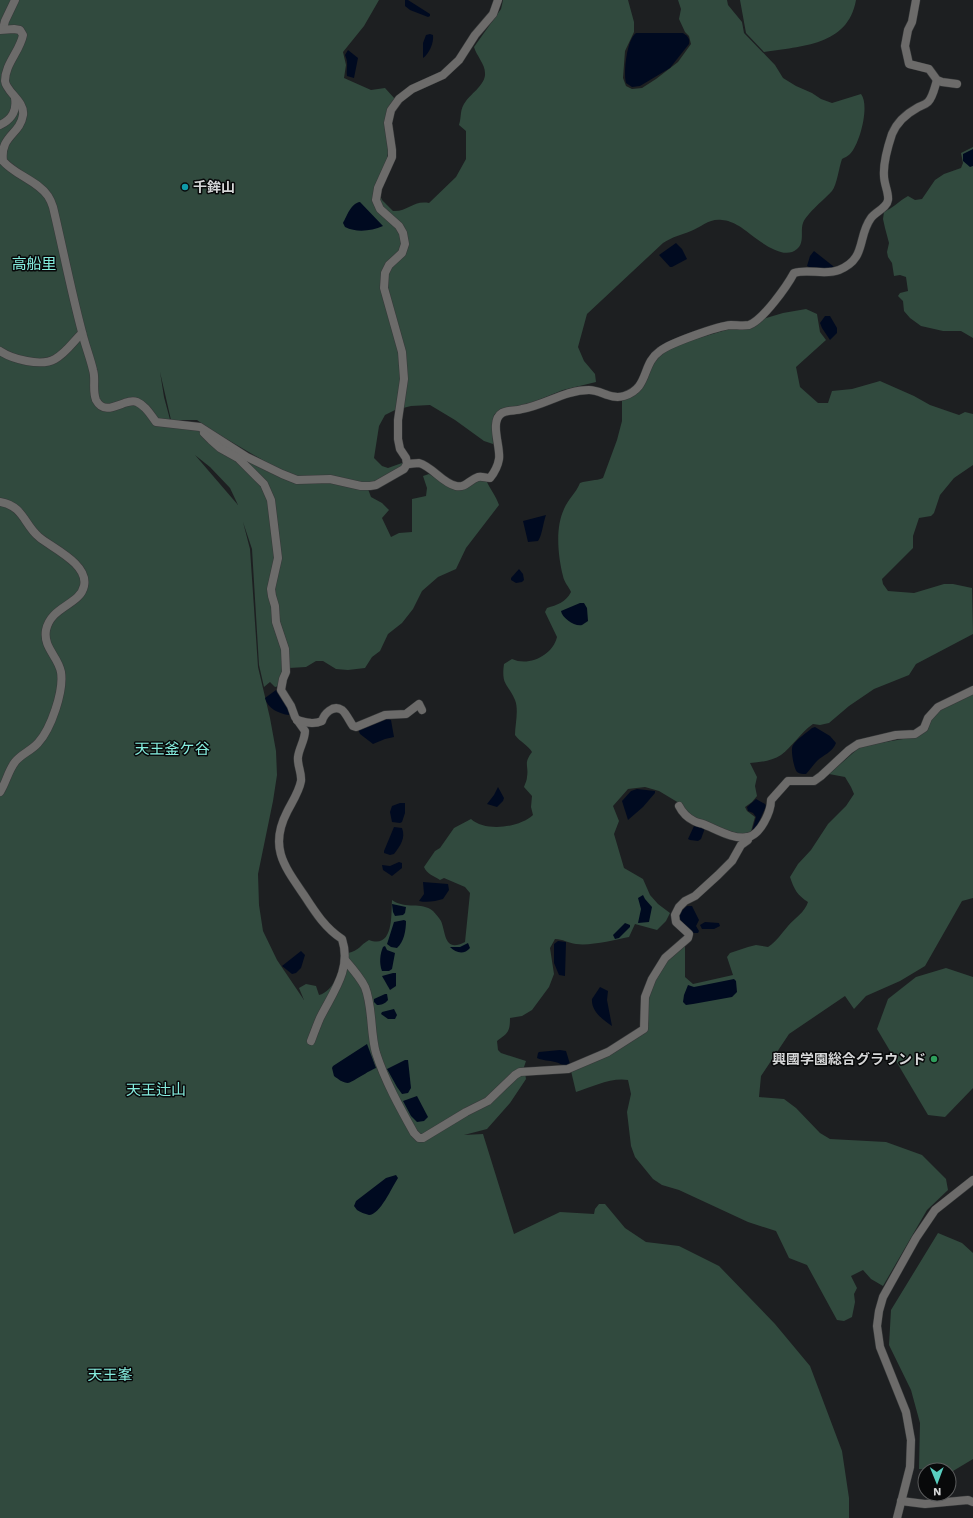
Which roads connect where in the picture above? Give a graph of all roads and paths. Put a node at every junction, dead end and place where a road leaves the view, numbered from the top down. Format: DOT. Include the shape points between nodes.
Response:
graph roads {
  1 [pos="15,0"];
  2 [pos="498,0"];
  3 [pos="916,0"];
  4 [pos="2,29"];
  5 [pos="936,80"];
  6 [pos="956,84"];
  7 [pos="14,95"];
  8 [pos="0,124"];
  9 [pos="82,333"];
  10 [pos="0,351"];
  11 [pos="200,427"];
  12 [pos="407,464"];
  13 [pos="0,502"];
  14 [pos="973,690"];
  15 [pos="422,710"];
  16 [pos="297,720"];
  17 [pos="0,792"];
  18 [pos="679,806"];
  19 [pos="748,837"];
  20 [pos="345,960"];
  21 [pos="311,1041"];
  22 [pos="973,1180"];
  23 [pos="901,1501"];
  24 [pos="973,1502"];
  25 [pos="897,1518"];
  1 -- 4 [label="street"];
  2 -- 12 [label="street" via="492,14 459,60 443,75 399,98 391,110 388,123 392,156 378,188 376,200 380,209 403,233 405,244 402,253 389,265 385,273 384,288 402,352 404,379 398,439"];
  3 -- 5 [label="street" via="905,46 909,64 929,69"];
  4 -- 7 [label="street" via="20,30 23,35 6,74 5,83"];
  5 -- 6 [label="street"];
  5 -- 12 [label="street" via="928,102 905,116 892,134 884,176 888,201 871,218 854,262 829,272 801,270 794,273 788,285 756,321 749,325 719,328 668,346 658,352 648,365 638,389 626,395 620,397 580,390 524,409 503,412 499,415 496,428 499,459 490,478 482,476 467,485 456,486 424,465"];
  7 -- 8 [label="street" via="16,111 12,117"];
  7 -- 9 [label="street" via="23,114 20,123 2,146 2,161 47,195 53,207"];
  9 -- 10 [label="street" via="63,354 53,360 30,362"];
  9 -- 11 [label="street" via="94,372 96,400 104,407 114,408 136,401 145,407 156,422"];
  11 -- 12 [label="street" via="247,457 297,480 330,479 370,486 404,469"];
  11 -- 16 [label="street" via="211,440 238,458 264,484 271,500 278,558 272,596 276,622 285,649 286,672 281,690"];
  13 -- 17 [label="street" via="19,511 38,537 70,558 85,581 79,596 59,610 48,622 46,642 57,659 61,683 59,698 47,729 38,744 16,762"];
  14 -- 19 [label="street" via="938,707 928,718 924,728 915,734 896,735 858,744 814,781 788,781 771,800 767,817 756,835"];
  15 -- 16 [label="street" via="419,704 406,714 385,714 356,727 338,708 329,710 324,714 322,721 317,723"];
  16 -- 20 [label="street" via="305,730 305,738 298,755 302,780 281,828 278,844 288,871 305,898 327,928 342,939"];
  18 -- 19 [label="street" via="695,822 738,837"];
  19 -- 20 [label="street" via="732,861 695,896 685,901 675,915 676,922 689,934 688,938 664,958 652,979 645,997 644,1029 608,1052 568,1068 520,1072 488,1101 423,1138 414,1133 383,1070 372,1036 365,987"];
  20 -- 21 [label="street" via="339,982"];
  22 -- 23 [label="street" via="935,1210 916,1238 883,1298 879,1311 877,1326 880,1347 906,1412 911,1440 910,1467"];
  23 -- 24 [label="street" via="925,1504 962,1500"];
  23 -- 25 [label="street"];
}
